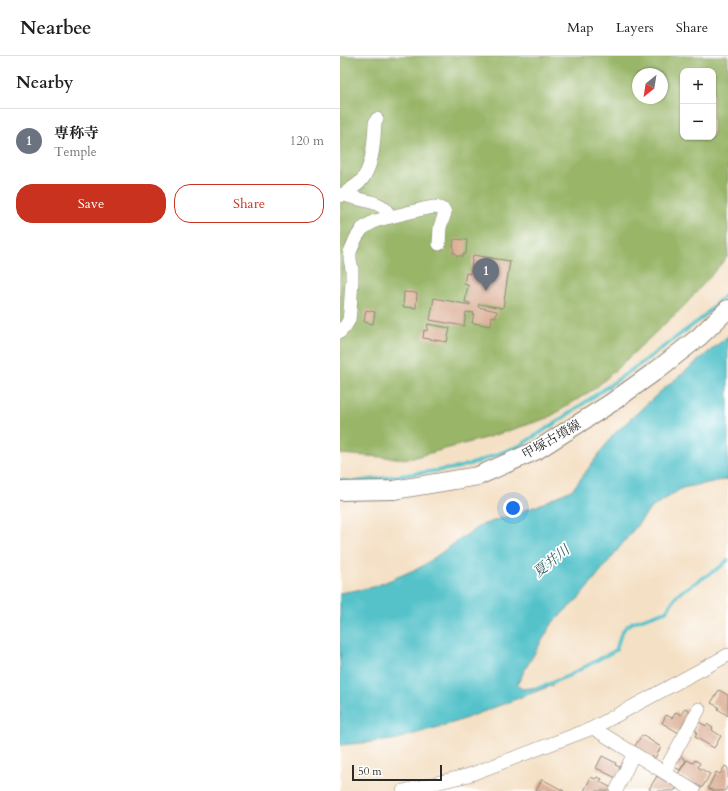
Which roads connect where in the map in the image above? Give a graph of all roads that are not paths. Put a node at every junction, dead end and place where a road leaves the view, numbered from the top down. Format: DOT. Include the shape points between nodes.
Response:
graph roads {
  1 [pos="377,119"];
  2 [pos="342,195"];
  3 [pos="390,217"];
  4 [pos="439,244"];
  5 [pos="728,309"];
  6 [pos="340,332"];
  7 [pos="340,491"];
  8 [pos="728,655"];
  9 [pos="699,709"];
  10 [pos="592,728"];
  11 [pos="634,753"];
  12 [pos="664,772"];
  13 [pos="403,791"];
  14 [pos="616,791"];
  15 [pos="694,791"];
  1 -- 2 [label="street" via="372,158 364,177"];
  2 -- 3 [label="street" via="372,202 386,209"];
  3 -- 4 [label="street" via="434,207 444,210"];
  3 -- 6 [label="street" via="375,221 362,229 352,246 350,316"];
  5 -- 7 [label="main road, 甲塚古墳線" via="699,337 657,370 537,450 478,476 394,490"];
  8 -- 10 [label="street"];
  9 -- 12 [label="street"];
  10 -- 11 [label="street"];
  10 -- 13 [label="street" via="469,775"];
  11 -- 12 [label="street"];
  11 -- 14 [label="street"];
  12 -- 15 [label="street"];
}
